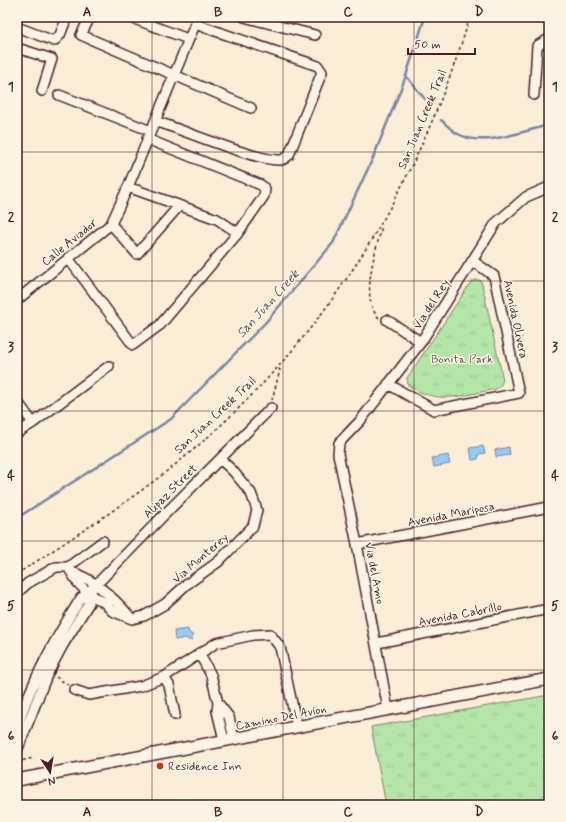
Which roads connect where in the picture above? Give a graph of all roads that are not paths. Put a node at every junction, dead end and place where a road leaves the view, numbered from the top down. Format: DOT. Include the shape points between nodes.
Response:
graph roads {
  1 [pos="67,17"];
  2 [pos="90,17"];
  3 [pos="129,17"];
  4 [pos="244,17"];
  5 [pos="196,20"];
  6 [pos="17,27"];
  7 [pos="315,35"];
  8 [pos="549,39"];
  9 [pos="188,40"];
  10 [pos="17,48"];
  11 [pos="174,76"];
  12 [pos="42,91"];
  13 [pos="59,95"];
  14 [pos="534,95"];
  15 [pos="251,108"];
  16 [pos="155,121"];
  17 [pos="149,135"];
  18 [pos="128,187"];
  19 [pos="549,187"];
  20 [pos="179,206"];
  21 [pos="111,224"];
  22 [pos="238,233"];
  23 [pos="68,258"];
  24 [pos="473,261"];
  25 [pos="17,300"];
  26 [pos="387,320"];
  27 [pos="421,342"];
  28 [pos="109,366"];
  29 [pos="388,384"];
  30 [pos="17,401"];
  31 [pos="271,408"];
  32 [pos="33,423"];
  33 [pos="17,433"];
  34 [pos="339,443"];
  35 [pos="220,459"];
  36 [pos="549,507"];
  37 [pos="103,541"];
  38 [pos="357,544"];
  39 [pos="70,569"];
  40 [pos="96,585"];
  41 [pos="17,593"];
  42 [pos="88,593"];
  43 [pos="549,609"];
  44 [pos="132,619"];
  45 [pos="377,643"];
  46 [pos="199,652"];
  47 [pos="164,677"];
  48 [pos="549,678"];
  49 [pos="74,690"];
  50 [pos="388,709"];
  51 [pos="19,714"];
  52 [pos="175,715"];
  53 [pos="17,727"];
  54 [pos="297,727"];
  55 [pos="229,739"];
  56 [pos="17,751"];
  57 [pos="17,780"];
  1 -- 6 [label="street" via="60,35 54,41"];
  2 -- 11 [label="street" via="81,35"];
  3 -- 9 [label="street"];
  4 -- 7 [label="street"];
  5 -- 9 [label="street"];
  5 -- 16 [label="street" via="321,69 289,155 281,160 249,153"];
  8 -- 14 [label="street" via="537,46"];
  9 -- 11 [label="street"];
  10 -- 12 [label="street" via="52,59"];
  11 -- 15 [label="street"];
  11 -- 16 [label="street"];
  13 -- 17 [label="street"];
  16 -- 17 [label="street"];
  17 -- 18 [label="street"];
  17 -- 22 [label="street" via="265,189 264,196"];
  18 -- 20 [label="street"];
  18 -- 21 [label="street"];
  19 -- 24 [label="street, Via del Rey" via="526,198 496,223"];
  20 -- 21 [label="street, Calle Aviador" via="137,254"];
  20 -- 22 [label="street" via="217,219"];
  21 -- 23 [label="street, Calle Aviador"];
  22 -- 23 [label="street" via="160,325 133,345"];
  23 -- 25 [label="street, Calle Aviador"];
  24 -- 27 [label="street, Via del Rey"];
  24 -- 29 [label="street, Avenida Olivera" via="494,276 519,393 434,410"];
  26 -- 27 [label="street"];
  27 -- 29 [label="street, Via del Rey"];
  28 -- 32 [label="street"];
  29 -- 34 [label="street, Via del Rey" via="360,421"];
  30 -- 32 [label="street"];
  31 -- 35 [label="street, Alipaz Street"];
  32 -- 33 [label="street"];
  34 -- 38 [label="street, Via del Amo" via="338,454"];
  35 -- 40 [label="street, Alipaz Street"];
  35 -- 44 [label="street, Via Monterey" via="251,493 257,510 253,526 218,562 187,584 166,604 144,616"];
  36 -- 38 [label="street, Avenida Mariposa"];
  37 -- 39 [label="street"];
  38 -- 45 [label="street, Via del Amo"];
  39 -- 40 [label="street"];
  39 -- 41 [label="street" via="56,567 28,583"];
  39 -- 42 [label="street"];
  40 -- 42 [label="street, Alipaz Street"];
  40 -- 44 [label="street" via="120,604"];
  42 -- 44 [label="street" via="105,603 112,611"];
  42 -- 51 [label="street, Alipaz Street" via="81,598 49,649"];
  42 -- 56 [label="street" via="89,603 47,675"];
  43 -- 45 [label="street, Avenida Cabrillo"];
  45 -- 50 [label="street, Via del Amo"];
  46 -- 47 [label="street"];
  46 -- 54 [label="street" via="216,643 270,634 280,647"];
  46 -- 55 [label="street" via="212,676 218,703 217,711"];
  47 -- 49 [label="street" via="141,686 89,695"];
  47 -- 52 [label="street" via="169,685"];
  48 -- 50 [label="main road, Camino Del Avion"];
  50 -- 54 [label="main road, Camino Del Avion"];
  51 -- 53 [label="street, Alipaz Street"];
  54 -- 55 [label="main road, Camino Del Avion"];
  55 -- 57 [label="main road, Camino Del Avion"];
}
